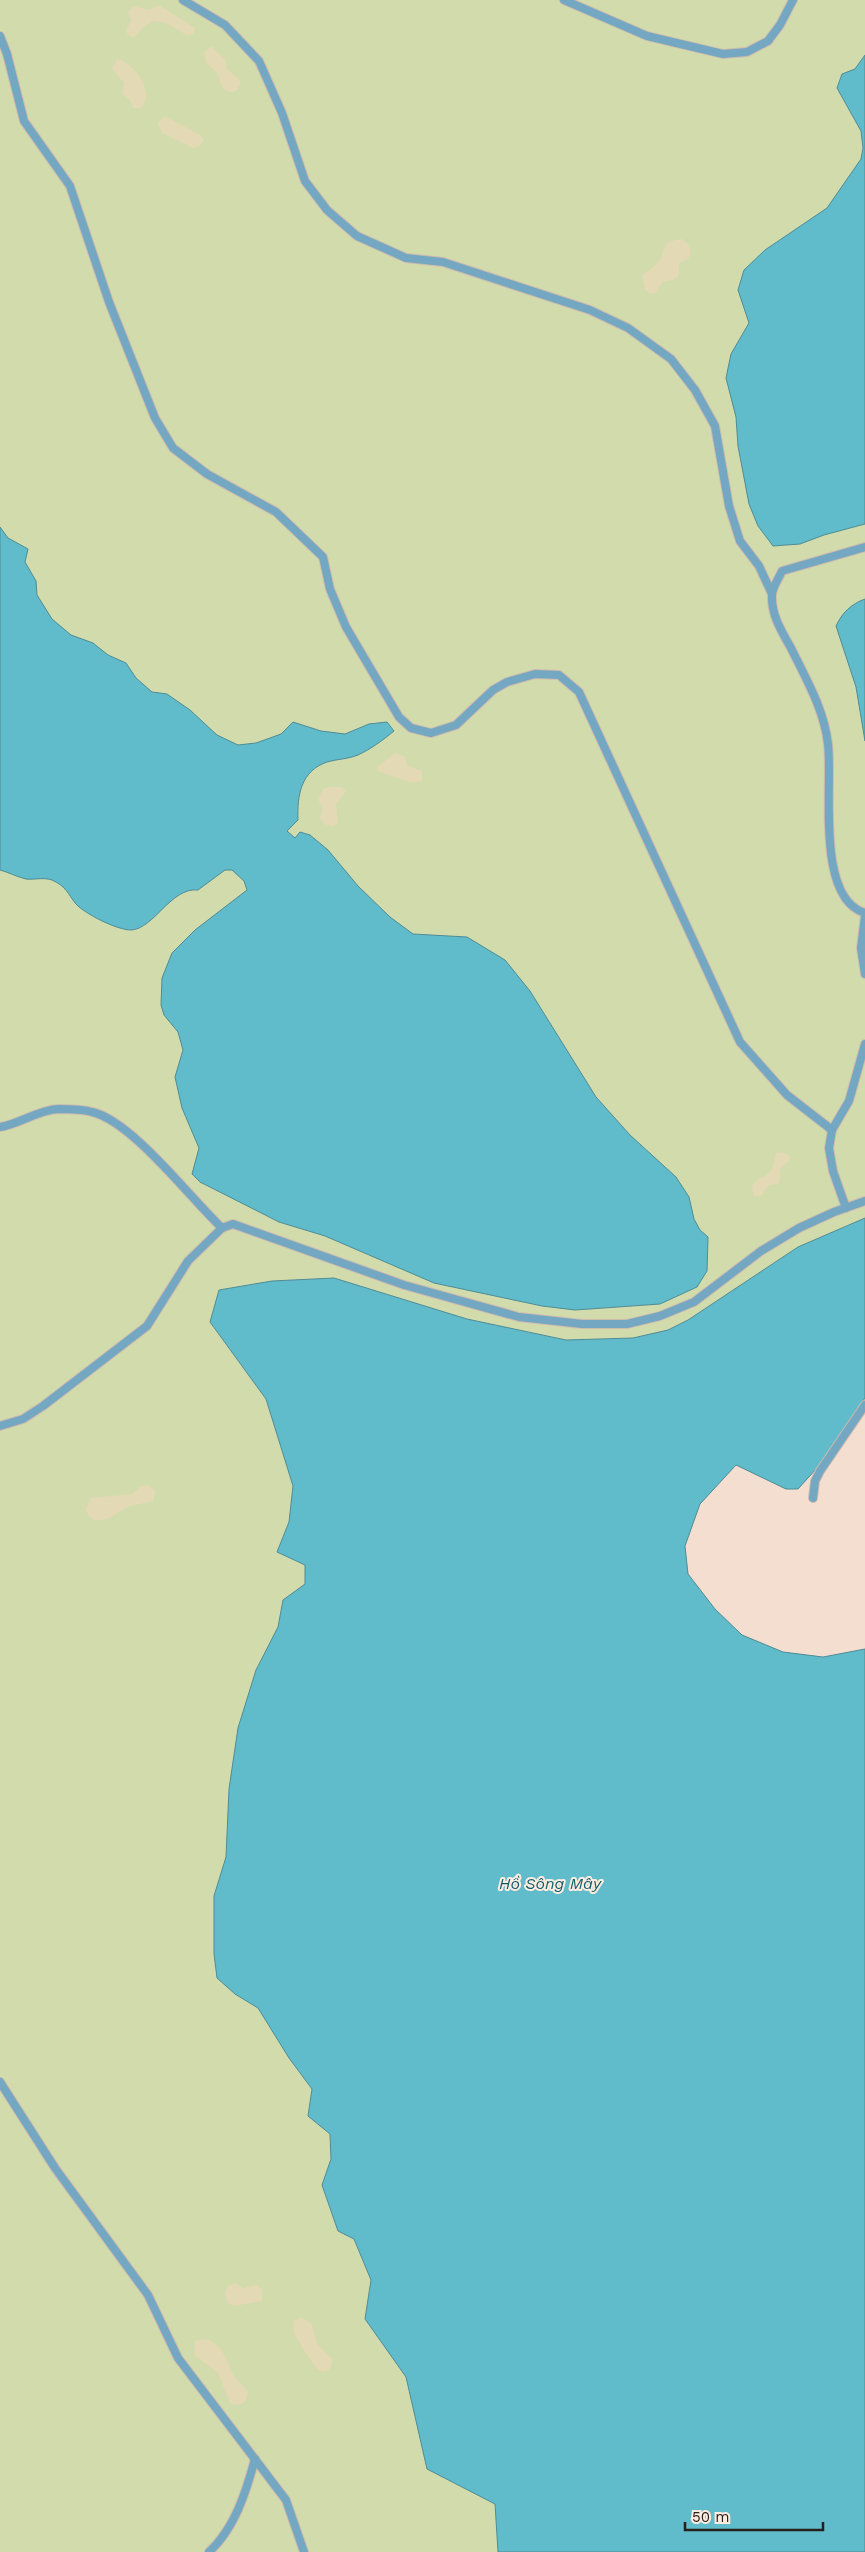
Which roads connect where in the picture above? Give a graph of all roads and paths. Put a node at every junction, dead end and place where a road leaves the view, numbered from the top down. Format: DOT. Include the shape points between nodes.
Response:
graph roads {
  1 [pos="183,0"];
  2 [pos="564,0"];
  3 [pos="793,0"];
  4 [pos="0,36"];
  5 [pos="865,547"];
  6 [pos="772,594"];
  7 [pos="865,915"];
  8 [pos="865,974"];
  9 [pos="865,1044"];
  10 [pos="0,1126"];
  11 [pos="832,1130"];
  12 [pos="865,1201"];
  13 [pos="846,1208"];
  14 [pos="222,1228"];
  15 [pos="865,1405"];
  16 [pos="0,1426"];
  17 [pos="813,1498"];
  18 [pos="0,2082"];
  19 [pos="255,2459"];
  20 [pos="209,2552"];
  21 [pos="304,2552"];
  1 -- 6 [label="lane" via="225,26 259,61 282,114 305,181 327,210 356,236 406,258 443,262 590,310 628,328 671,359 695,390 714,426 729,506 740,541 759,566"];
  2 -- 3 [label="lane" via="648,36 723,54 747,52 768,42"];
  4 -- 11 [label="lane" via="24,121 70,186 140,382 155,418 173,448 207,474 276,512 323,557 330,589 346,627 385,696 411,728 431,733 456,725 493,690 535,674 559,675 579,692 740,1042 787,1095"];
  5 -- 6 [label="lane" via="782,570"];
  6 -- 7 [label="lane" via="775,617 821,708 828,744 830,838 835,877 846,902"];
  7 -- 8 [label="lane" via="860,948"];
  9 -- 11 [label="lane" via="849,1100"];
  10 -- 14 [label="lane" via="56,1109 93,1112 119,1125 142,1144"];
  11 -- 13 [label="lane" via="832,1164"];
  12 -- 13 [label="lane"];
  13 -- 14 [label="lane" via="799,1228 761,1251 694,1302 660,1316 627,1324 582,1324 519,1317 404,1285 233,1224"];
  14 -- 16 [label="lane" via="188,1261 147,1326 43,1406 23,1419"];
  15 -- 17 [label="lane" via="820,1471"];
  18 -- 19 [label="lane" via="55,2168 148,2295 178,2358"];
  19 -- 20 [label="lane" via="245,2496 233,2520"];
  19 -- 21 [label="lane" via="286,2500"];
}
